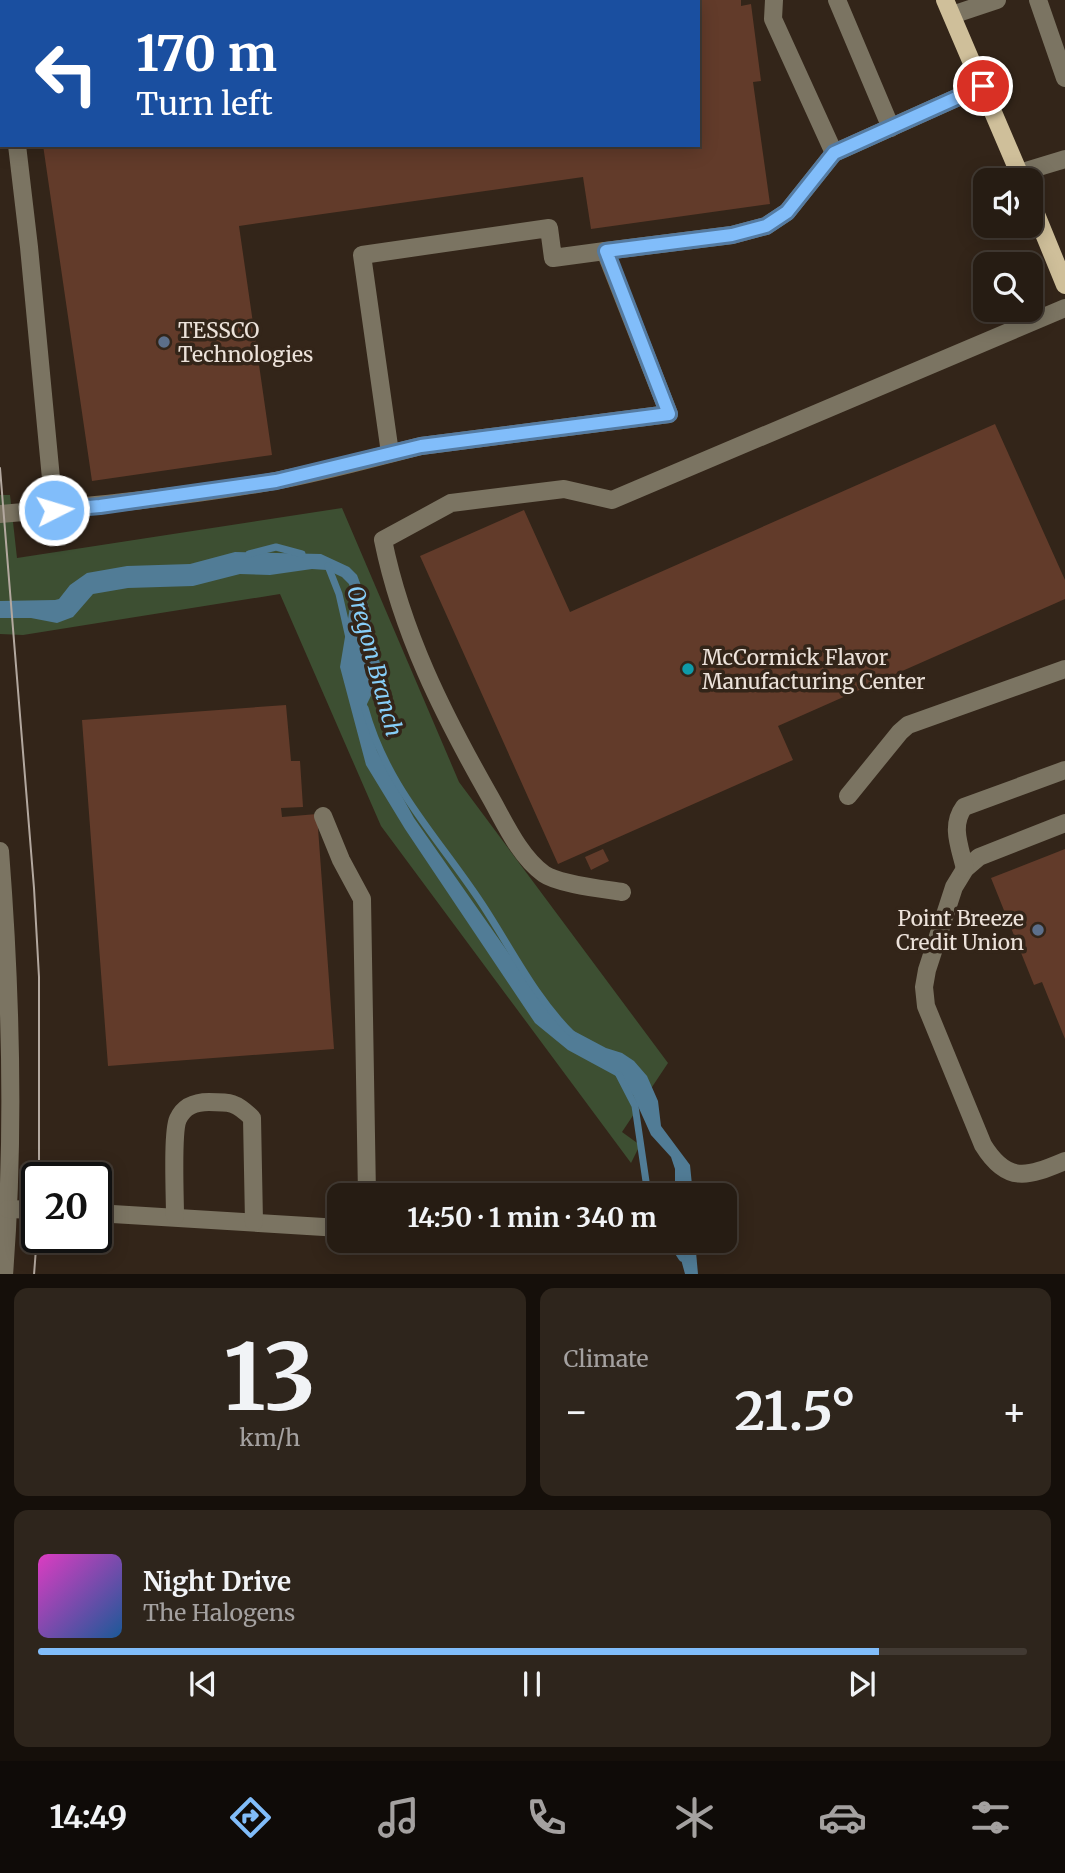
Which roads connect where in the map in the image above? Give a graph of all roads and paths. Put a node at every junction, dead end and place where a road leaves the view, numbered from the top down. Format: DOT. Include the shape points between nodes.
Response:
graph roads {
  1 [pos="774,0"];
  2 [pos="836,0"];
  3 [pos="998,0"];
  4 [pos="1038,0"];
  5 [pos="949,7"];
  6 [pos="1065,78"];
  7 [pos="983,86"];
  8 [pos="891,128"];
  9 [pos="17,147"];
  10 [pos="834,153"];
  11 [pos="1065,159"];
  12 [pos="1016,168"];
  13 [pos="1042,168"];
  14 [pos="1043,231"];
  15 [pos="606,251"];
  16 [pos="1065,285"];
  17 [pos="1065,308"];
  18 [pos="390,453"];
  19 [pos="54,510"];
  20 [pos="0,514"];
  21 [pos="1065,669"];
  22 [pos="1065,770"];
  23 [pos="848,796"];
  24 [pos="323,816"];
  25 [pos="1065,823"];
  26 [pos="0,851"];
  27 [pos="965,869"];
  28 [pos="622,892"];
  29 [pos="1065,1161"];
  30 [pos="367,1183"];
  31 [pos="8,1209"];
  32 [pos="21,1209"];
  33 [pos="112,1214"];
  34 [pos="175,1216"];
  35 [pos="254,1222"];
  36 [pos="327,1226"];
  37 [pos="3,1271"];
  1 -- 10 [label="street" via="773,19"];
  2 -- 8 [label="street"];
  3 -- 5 [label="street"];
  4 -- 6 [label="street"];
  5 -- 7 [label="main road"];
  7 -- 8 [label="street"];
  7 -- 12 [label="main road"];
  8 -- 10 [label="street"];
  9 -- 19 [label="street"];
  10 -- 15 [label="street" via="787,212 766,226 732,235"];
  11 -- 13 [label="street"];
  14 -- 16 [label="main road"];
  15 -- 18 [label="street" via="669,414"];
  15 -- 18 [label="street" via="553,258 549,228 362,255"];
  17 -- 28 [label="street" via="612,500 564,489 450,503 383,540 392,583 428,681 522,850 545,875"];
  18 -- 19 [label="street" via="276,481"];
  19 -- 20 [label="street"];
  21 -- 23 [label="street" via="908,725"];
  22 -- 27 [label="street" via="964,807 955,827"];
  24 -- 30 [label="street" via="362,899"];
  25 -- 27 [label="street" via="979,857"];
  26 -- 31 [label="street" via="10,1014"];
  27 -- 29 [label="street" via="954,887 927,970 926,1006 994,1163 1022,1175"];
  31 -- 32 [label="street"];
  31 -- 37 [label="street"];
  33 -- 34 [label="street"];
  34 -- 35 [label="street"];
  34 -- 35 [label="street" via="177,1121 186,1107 199,1102 230,1102 252,1118"];
  35 -- 36 [label="street"];
}
